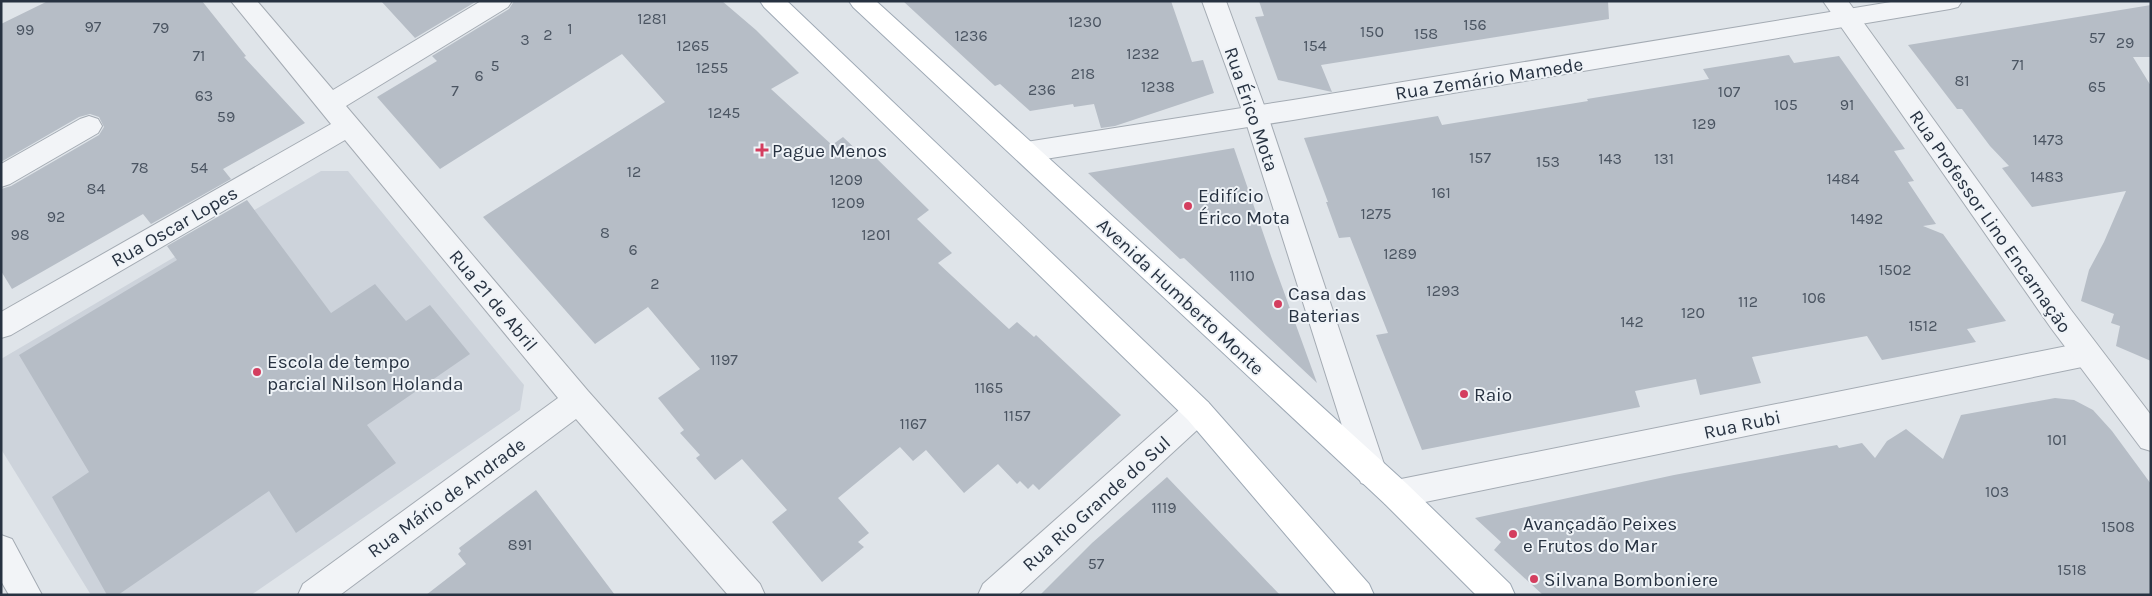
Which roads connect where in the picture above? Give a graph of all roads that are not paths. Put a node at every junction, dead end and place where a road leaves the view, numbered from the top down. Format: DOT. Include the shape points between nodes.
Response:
graph roads {
  1 [pos="243,1"];
  2 [pos="500,1"];
  3 [pos="772,1"];
  4 [pos="861,1"];
  5 [pos="1214,1"];
  6 [pos="1950,1"];
  7 [pos="1841,10"];
  8 [pos="330,104"];
  9 [pos="1256,116"];
  10 [pos="89,126"];
  11 [pos="348,126"];
  12 [pos="1026,152"];
  13 [pos="1,177"];
  14 [pos="1,326"];
  15 [pos="2087,354"];
  16 [pos="578,400"];
  17 [pos="1198,411"];
  18 [pos="2151,438"];
  19 [pos="1372,473"];
  20 [pos="1396,494"];
  21 [pos="1,550"];
  22 [pos="26,595"];
  23 [pos="314,595"];
  24 [pos="749,595"];
  25 [pos="994,595"];
  26 [pos="1358,595"];
  27 [pos="1498,595"];
  1 -- 8 [label="street, Rua 21 de Abril"];
  2 -- 8 [label="street"];
  3 -- 17 [label="main road"];
  4 -- 12 [label="main road, Avenida Humberto Monte"];
  5 -- 9 [label="street, Rua Érico Mota"];
  6 -- 7 [label="street, Rua Zemário Mamede"];
  7 -- 9 [label="street, Rua Zemário Mamede"];
  7 -- 15 [label="street, Rua Professor Lino Encarnação"];
  8 -- 11 [label="street, Rua 21 de Abril"];
  9 -- 12 [label="street, Rua Zemário Mamede"];
  9 -- 19 [label="street, Rua Érico Mota"];
  10 -- 13 [label="street"];
  11 -- 14 [label="street, Rua Oscar Lopes"];
  11 -- 16 [label="street, Rua 21 de Abril"];
  12 -- 19 [label="main road, Avenida Humberto Monte"];
  15 -- 18 [label="street, Rua Professor Lino Encarnação"];
  15 -- 20 [label="street, Rua Rubi"];
  16 -- 23 [label="street, Rua Mário de Andrade"];
  16 -- 24 [label="street, Rua 21 de Abril"];
  17 -- 25 [label="street, Rua Rio Grande do Sul"];
  17 -- 26 [label="main road"];
  19 -- 20 [label="main road, Avenida Humberto Monte"];
  20 -- 27 [label="main road, Avenida Humberto Monte"];
  21 -- 22 [label="street"];
}
